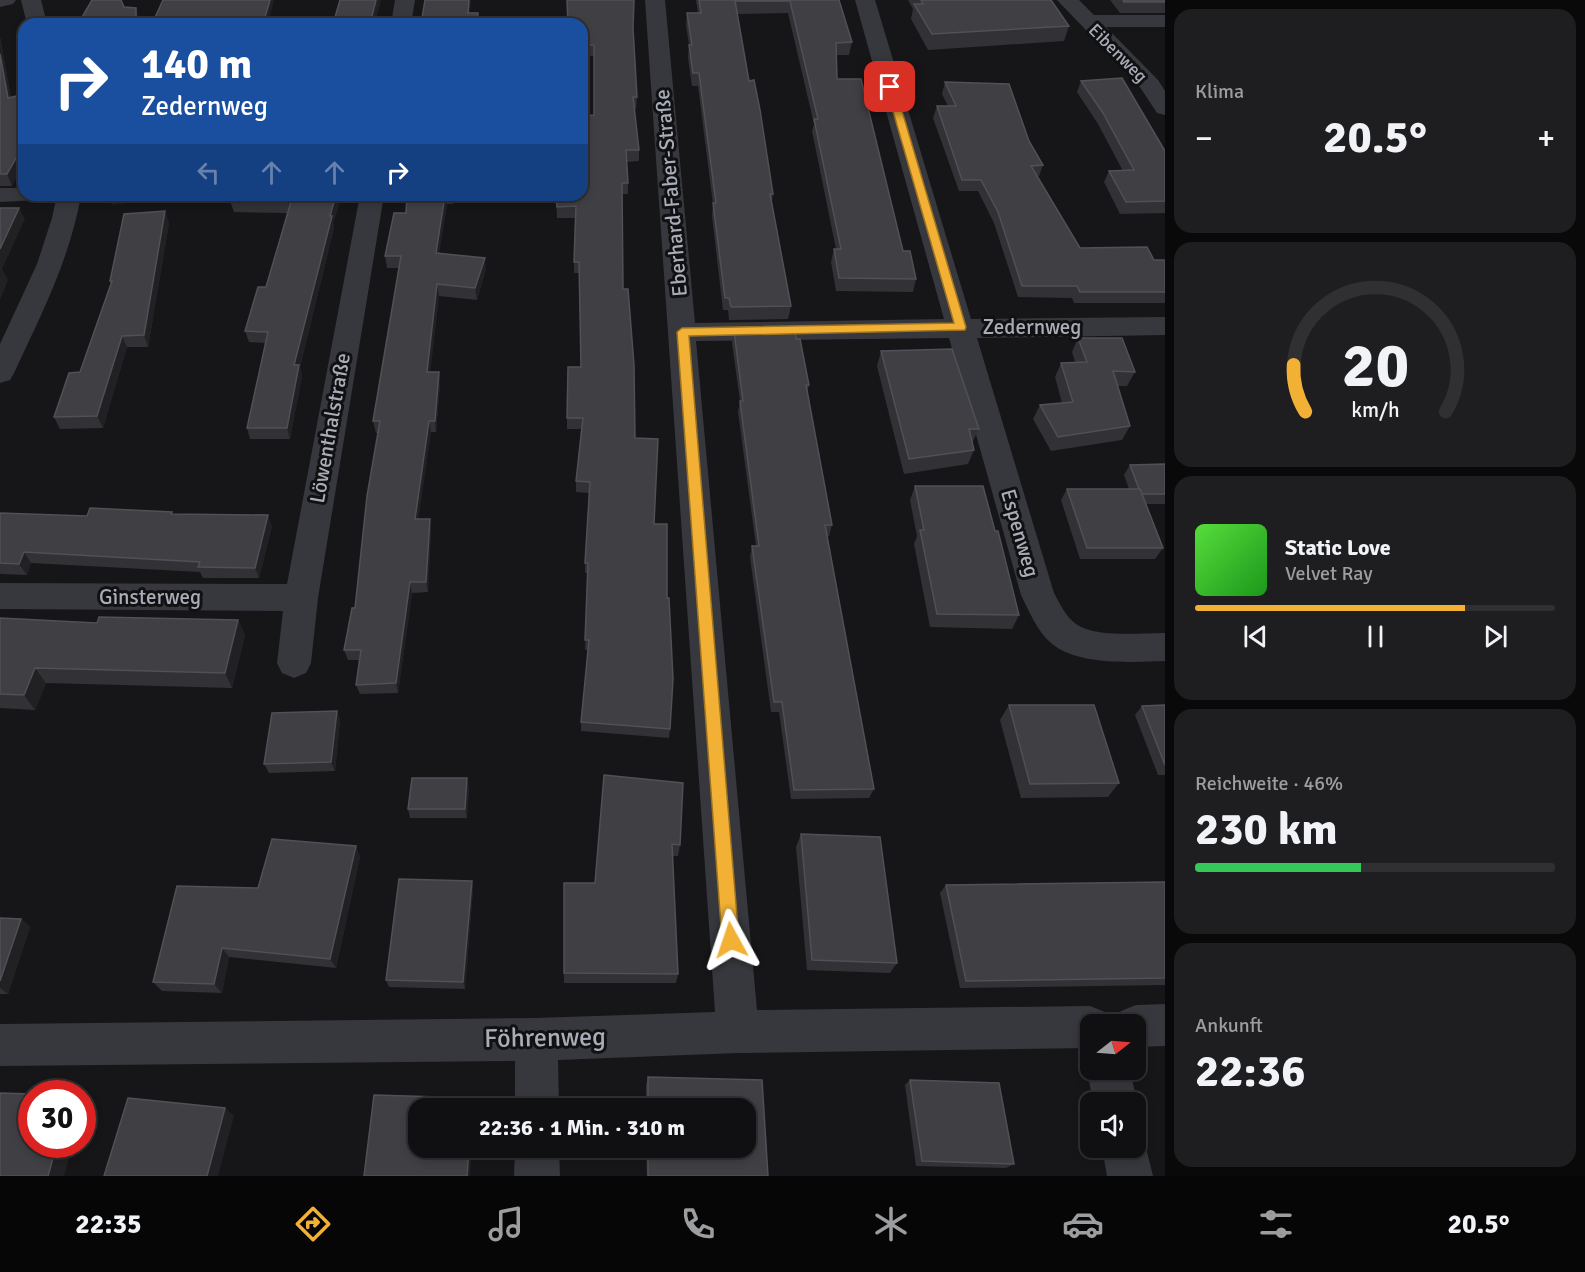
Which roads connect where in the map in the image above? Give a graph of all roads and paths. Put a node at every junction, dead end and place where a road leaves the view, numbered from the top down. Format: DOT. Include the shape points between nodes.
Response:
graph roads {
  1 [pos="6,0"];
  2 [pos="31,0"];
  3 [pos="405,0"];
  4 [pos="655,0"];
  5 [pos="865,0"];
  6 [pos="1067,0"];
  7 [pos="0,1"];
  8 [pos="36,18"];
  9 [pos="403,18"];
  10 [pos="1087,21"];
  11 [pos="1165,21"];
  12 [pos="1165,108"];
  13 [pos="0,195"];
  14 [pos="18,195"];
  15 [pos="68,201"];
  16 [pos="371,201"];
  17 [pos="1165,326"];
  18 [pos="961,327"];
  19 [pos="682,332"];
  20 [pos="0,373"];
  21 [pos="0,596"];
  22 [pos="301,598"];
  23 [pos="1165,648"];
  24 [pos="294,663"];
  25 [pos="1165,1025"];
  26 [pos="1146,1026"];
  27 [pos="1080,1027"];
  28 [pos="738,1032"];
  29 [pos="536,1039"];
  30 [pos="0,1045"];
  31 [pos="537,1098"];
  32 [pos="537,1158"];
  33 [pos="1126,1158"];
  34 [pos="537,1176"];
  35 [pos="1130,1176"];
  1 -- 7 [label="street"];
  2 -- 8 [label="street"];
  3 -- 9 [label="street"];
  4 -- 19 [label="street, Eberhard-Faber-Straße"];
  5 -- 18 [label="street, Espenweg"];
  6 -- 10 [label="street, Eibenweg"];
  10 -- 11 [label="street"];
  10 -- 12 [label="street, Eibenweg" via="1147,80"];
  13 -- 14 [label="street"];
  15 -- 20 [label="street" via="53,260"];
  16 -- 22 [label="street, Löwenthalstraße"];
  17 -- 18 [label="street, Zedernweg"];
  18 -- 19 [label="street, Zedernweg"];
  18 -- 23 [label="street, Espenweg" via="1038,595 1049,615 1064,633 1079,642"];
  19 -- 28 [label="street, Eberhard-Faber-Straße"];
  21 -- 22 [label="street, Ginsterweg"];
  22 -- 24 [label="street, Löwenthalstraße"];
  25 -- 26 [label="street"];
  27 -- 28 [label="street, Föhrenweg"];
  28 -- 29 [label="street, Föhrenweg"];
  29 -- 30 [label="street, Föhrenweg"];
  29 -- 31 [label="street"];
  32 -- 34 [label="street"];
  33 -- 35 [label="street"];
}
